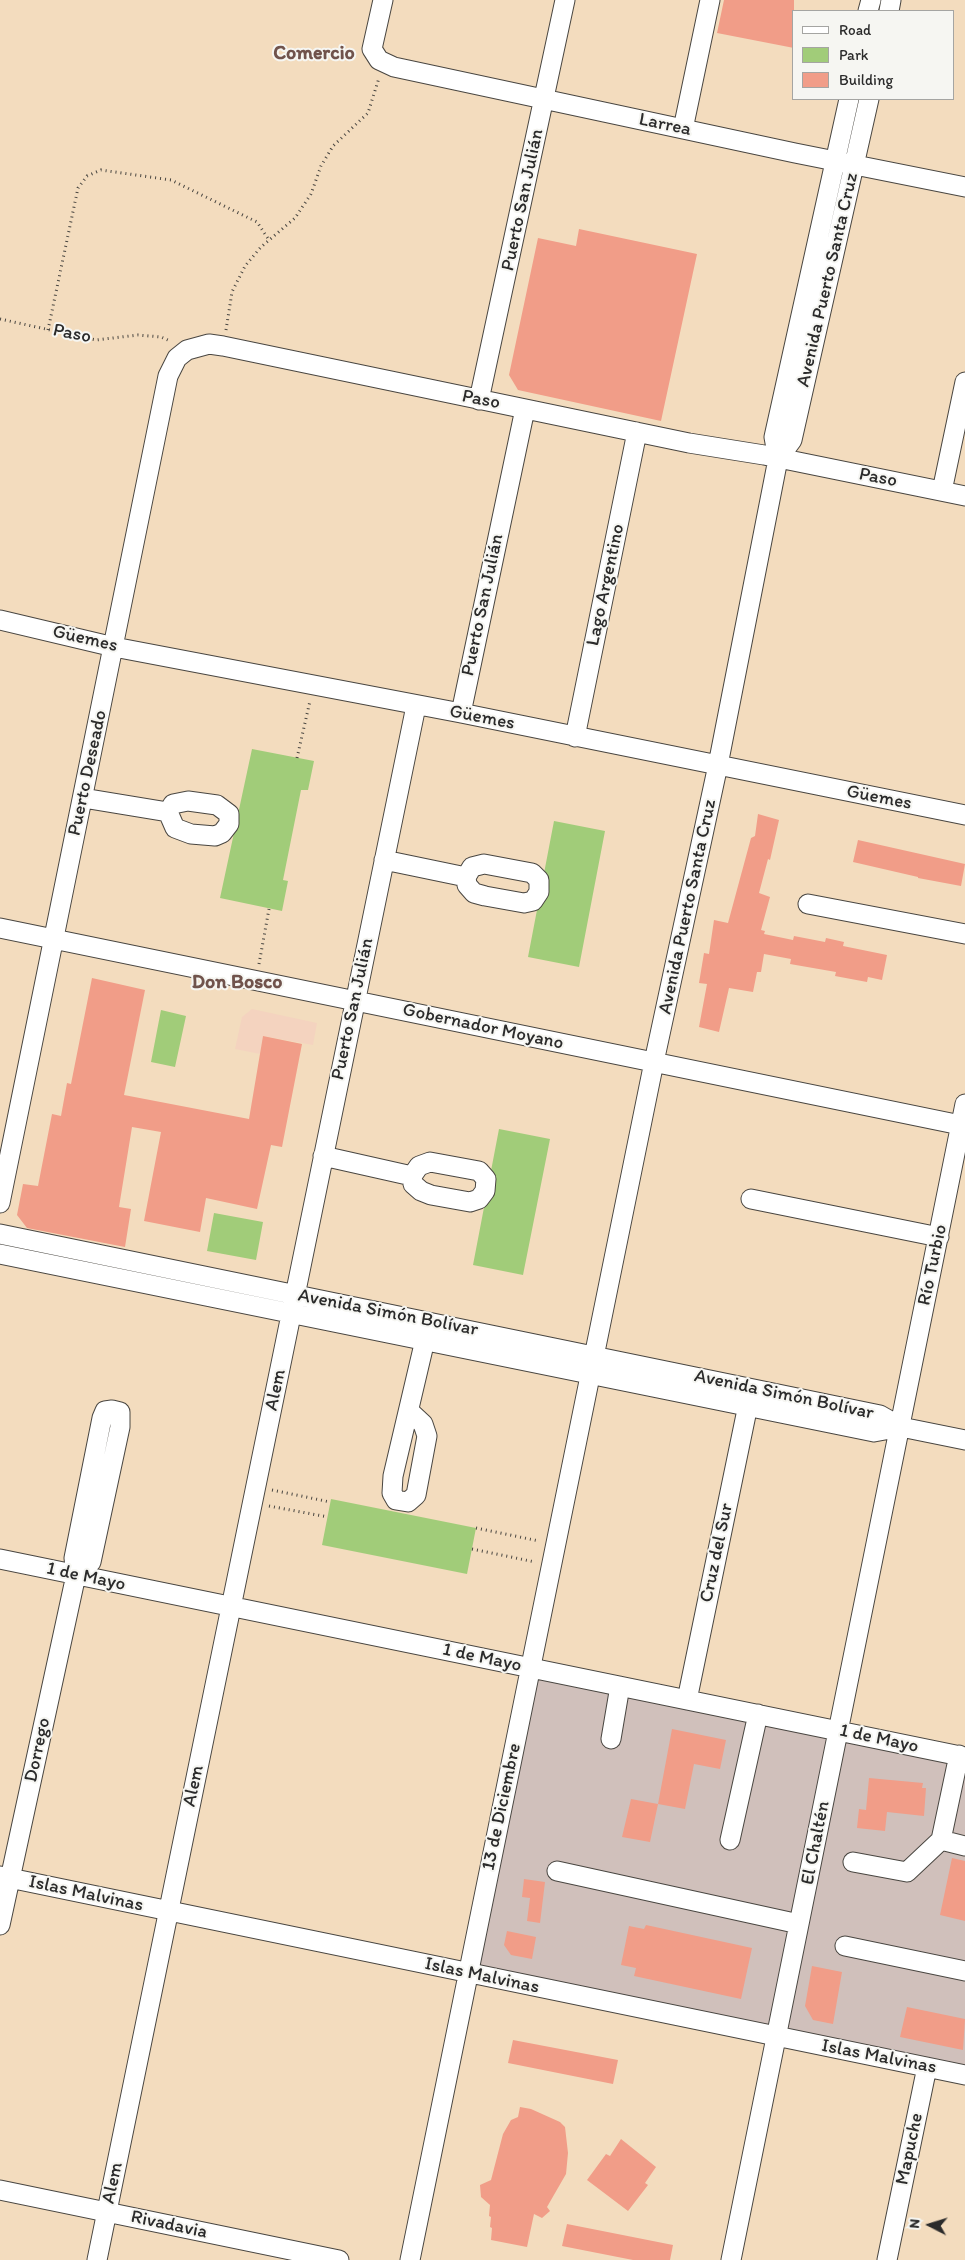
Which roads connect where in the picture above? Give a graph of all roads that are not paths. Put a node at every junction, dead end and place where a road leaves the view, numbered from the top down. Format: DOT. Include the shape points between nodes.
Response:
graph roads {
  1 [pos="382,0"];
  2 [pos="566,0"];
  3 [pos="710,0"];
  4 [pos="545,99"];
  5 [pos="849,100"];
  6 [pos="869,100"];
  7 [pos="683,129"];
  8 [pos="835,161"];
  9 [pos="854,165"];
  10 [pos="965,187"];
  11 [pos="187,350"];
  12 [pos="965,382"];
  13 [pos="479,400"];
  14 [pos="525,409"];
  15 [pos="637,432"];
  16 [pos="778,459"];
  17 [pos="942,491"];
  18 [pos="965,496"];
  19 [pos="0,620"];
  20 [pos="114,647"];
  21 [pos="416,706"];
  22 [pos="460,713"];
  23 [pos="575,737"];
  24 [pos="718,766"];
  25 [pos="83,798"];
  26 [pos="168,812"];
  27 [pos="965,815"];
  28 [pos="384,860"];
  29 [pos="466,877"];
  30 [pos="808,904"];
  31 [pos="0,928"];
  32 [pos="965,934"];
  33 [pos="54,939"];
  34 [pos="355,1001"];
  35 [pos="654,1062"];
  36 [pos="965,1104"];
  37 [pos="963,1126"];
  38 [pos="323,1156"];
  39 [pos="412,1176"];
  40 [pos="751,1199"];
  41 [pos="0,1203"];
  42 [pos="0,1234"];
  43 [pos="939,1237"];
  44 [pos="0,1254"];
  45 [pos="295,1294"];
  46 [pos="291,1313"];
  47 [pos="424,1340"];
  48 [pos="595,1355"];
  49 [pos="591,1373"];
  50 [pos="748,1405"];
  51 [pos="409,1411"];
  52 [pos="901,1427"];
  53 [pos="965,1440"];
  54 [pos="0,1559"];
  55 [pos="76,1575"];
  56 [pos="231,1607"];
  57 [pos="530,1668"];
  58 [pos="620,1686"];
  59 [pos="687,1700"];
  60 [pos="758,1714"];
  61 [pos="838,1731"];
  62 [pos="610,1739"];
  63 [pos="962,1756"];
  64 [pos="730,1840"];
  65 [pos="941,1840"];
  66 [pos="965,1846"];
  67 [pos="853,1862"];
  68 [pos="557,1871"];
  69 [pos="5,1877"];
  70 [pos="169,1911"];
  71 [pos="799,1924"];
  72 [pos="0,1925"];
  73 [pos="845,1946"];
  74 [pos="965,1971"];
  75 [pos="468,1973"];
  76 [pos="776,2037"];
  77 [pos="927,2067"];
  78 [pos="965,2075"];
  79 [pos="0,2190"];
  80 [pos="107,2212"];
  81 [pos="97,2260"];
  82 [pos="339,2260"];
  83 [pos="410,2260"];
  84 [pos="731,2260"];
  85 [pos="887,2260"];
  1 -- 4 [label="street, Larrea" via="376,55 394,66"];
  2 -- 4 [label="street, Puerto San Julián"];
  3 -- 7 [label="street"];
  4 -- 7 [label="street, Larrea"];
  4 -- 13 [label="street, Puerto San Julián"];
  5 -- 8 [label="street, Avenida Puerto Santa Cruz"];
  6 -- 9 [label="street, Avenida Puerto Santa Cruz"];
  7 -- 8 [label="street, Larrea"];
  8 -- 9 [label="street, Larrea"];
  8 -- 16 [label="street, Avenida Puerto Santa Cruz" via="774,437"];
  9 -- 10 [label="street, Larrea"];
  9 -- 16 [label="street, Avenida Puerto Santa Cruz" via="792,440"];
  11 -- 13 [label="street, Paso" via="209,344 223,346"];
  11 -- 20 [label="street, Puerto Deseado" via="177,358 168,376"];
  12 -- 17 [label="street"];
  13 -- 14 [label="street, Paso"];
  14 -- 15 [label="street, Paso"];
  14 -- 22 [label="street, Puerto San Julián"];
  15 -- 16 [label="street, Paso"];
  15 -- 23 [label="street, Lago Argentino"];
  16 -- 17 [label="street, Paso"];
  16 -- 24 [label="street, Avenida Puerto Santa Cruz"];
  17 -- 18 [label="street, Paso"];
  19 -- 20 [label="street, Güemes"];
  20 -- 21 [label="street, Güemes"];
  20 -- 25 [label="street, Puerto Deseado"];
  21 -- 22 [label="street, Güemes"];
  21 -- 28 [label="street, Puerto San Julián"];
  22 -- 23 [label="street, Güemes"];
  23 -- 24 [label="street, Güemes"];
  24 -- 27 [label="street, Güemes"];
  24 -- 35 [label="street, Avenida Puerto Santa Cruz"];
  25 -- 26 [label="street"];
  25 -- 33 [label="street, Puerto Deseado"];
  28 -- 29 [label="street"];
  28 -- 34 [label="street, Puerto San Julián"];
  30 -- 32 [label="street"];
  31 -- 33 [label="street, Gobernador Moyano"];
  33 -- 34 [label="street, Gobernador Moyano"];
  33 -- 41 [label="street, Puerto Deseado"];
  34 -- 35 [label="street, Gobernador Moyano"];
  34 -- 38 [label="street, Puerto San Julián"];
  35 -- 37 [label="street, Gobernador Moyano"];
  35 -- 48 [label="street, Avenida Puerto Santa Cruz"];
  36 -- 37 [label="street, Río Turbio"];
  37 -- 43 [label="street, Río Turbio"];
  38 -- 39 [label="street"];
  38 -- 45 [label="street, Puerto San Julián"];
  40 -- 43 [label="street"];
  42 -- 45 [label="street, Avenida Simón Bolívar"];
  43 -- 52 [label="street, Río Turbio"];
  44 -- 46 [label="street, Avenida Simón Bolívar"];
  45 -- 46 [label="street, Puerto San Julián"];
  45 -- 48 [label="street, Avenida Simón Bolívar"];
  46 -- 47 [label="street, Avenida Simón Bolívar"];
  46 -- 56 [label="street, Alem"];
  47 -- 49 [label="street, Avenida Simón Bolívar"];
  47 -- 51 [label="street"];
  48 -- 49 [label="street, 13 de Diciembre"];
  48 -- 52 [label="street, Avenida Simón Bolívar" via="880,1415"];
  49 -- 50 [label="street, Avenida Simón Bolívar"];
  49 -- 57 [label="street, 13 de Diciembre"];
  50 -- 52 [label="street, Avenida Simón Bolívar" via="874,1432"];
  50 -- 59 [label="street, Cruz del Sur"];
  52 -- 53 [label="street"];
  52 -- 61 [label="street, El Chaltén"];
  54 -- 55 [label="street, 1 de Mayo"];
  55 -- 55 [label="street, Dorrego" via="90,1562 95,1543 120,1427 120,1412 112,1410 106,1411 102,1418 74,1558"];
  55 -- 56 [label="street, 1 de Mayo"];
  55 -- 69 [label="street, Dorrego"];
  56 -- 57 [label="street, 1 de Mayo"];
  56 -- 70 [label="street, Alem"];
  57 -- 58 [label="street, 1 de Mayo"];
  57 -- 75 [label="street, 13 de Diciembre"];
  58 -- 59 [label="street, 1 de Mayo"];
  58 -- 62 [label="street"];
  59 -- 60 [label="street, 1 de Mayo"];
  60 -- 61 [label="street, 1 de Mayo"];
  60 -- 64 [label="street"];
  61 -- 63 [label="street, 1 de Mayo"];
  61 -- 71 [label="street, El Chaltén"];
  63 -- 65 [label="street"];
  65 -- 66 [label="street"];
  65 -- 67 [label="street" via="907,1872"];
  68 -- 71 [label="street"];
  69 -- 70 [label="street, Islas Malvinas"];
  69 -- 72 [label="street, Dorrego"];
  70 -- 75 [label="street, Islas Malvinas"];
  70 -- 80 [label="street, Alem"];
  71 -- 76 [label="street, El Chaltén"];
  73 -- 74 [label="street"];
  75 -- 76 [label="street, Islas Malvinas"];
  75 -- 83 [label="street, 13 de Diciembre"];
  76 -- 77 [label="street, Islas Malvinas"];
  76 -- 84 [label="street, El Chaltén"];
  77 -- 78 [label="street, Islas Malvinas"];
  77 -- 85 [label="street, Mapuche"];
  79 -- 80 [label="street, Rivadavia"];
  80 -- 81 [label="street, Alem"];
  80 -- 82 [label="street, Rivadavia"];
}
